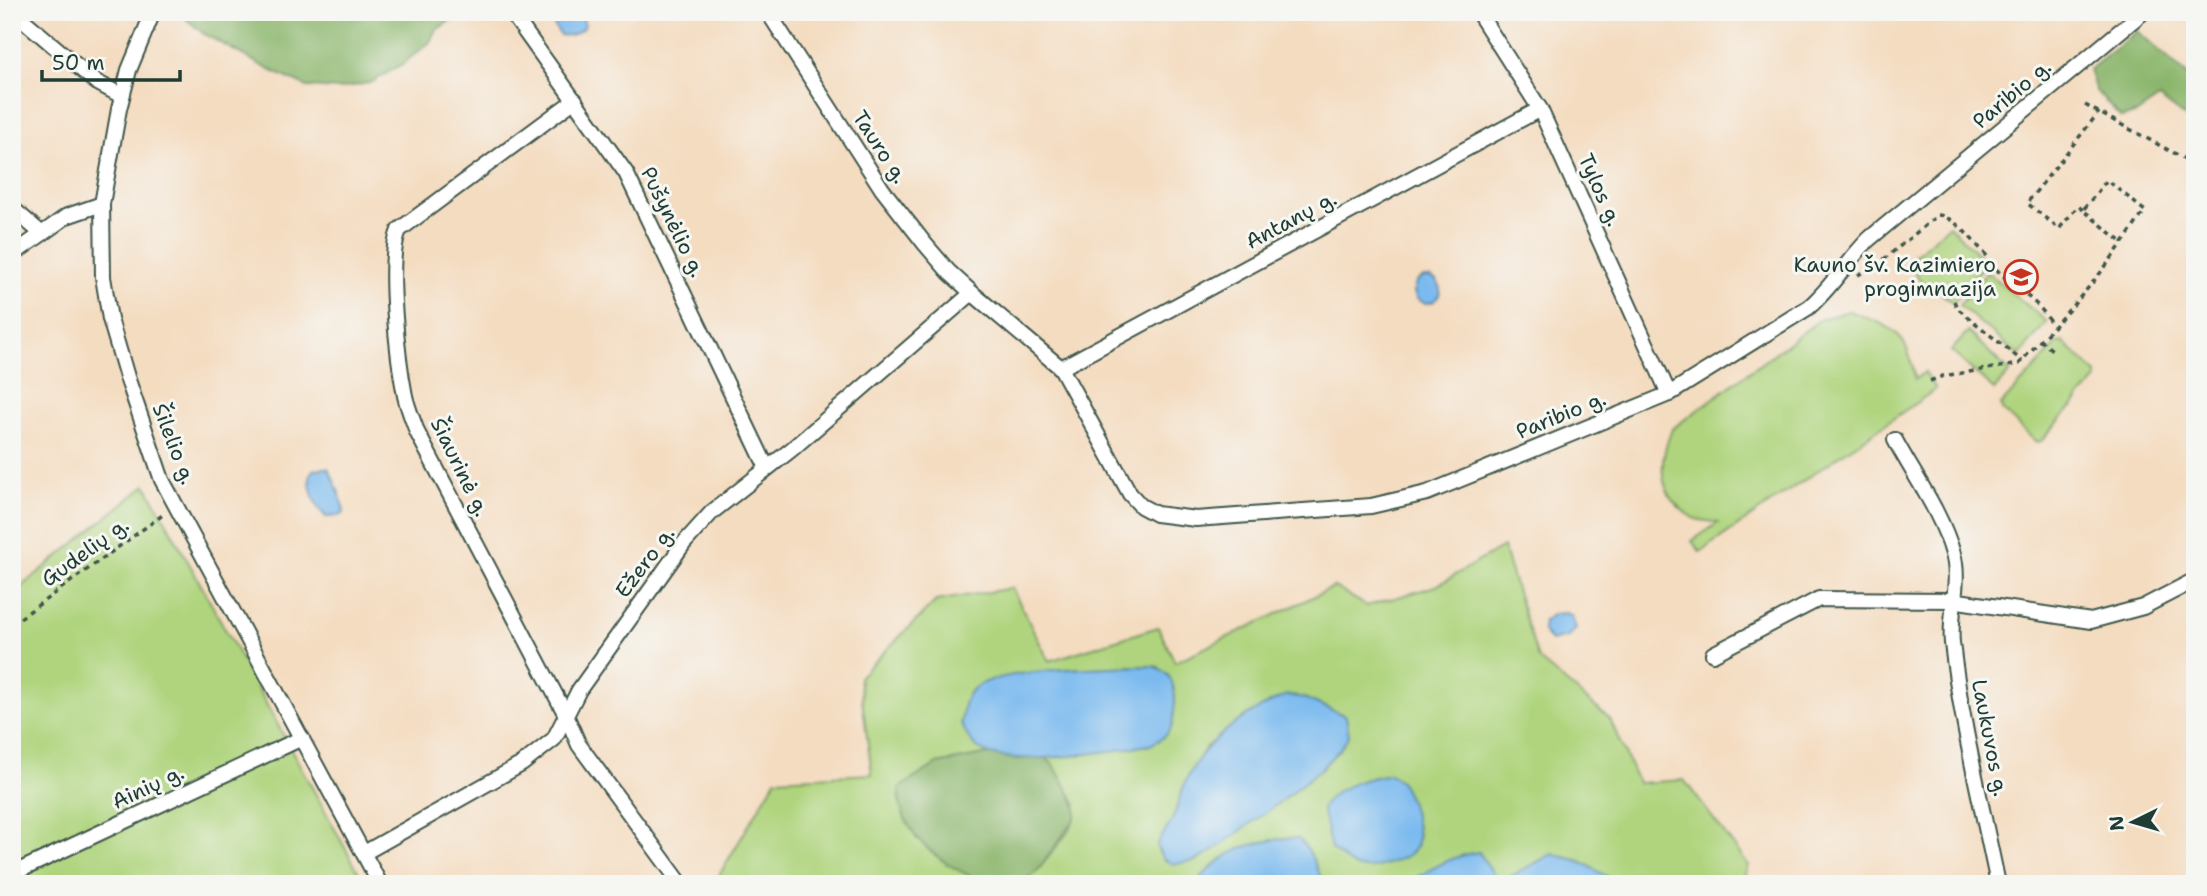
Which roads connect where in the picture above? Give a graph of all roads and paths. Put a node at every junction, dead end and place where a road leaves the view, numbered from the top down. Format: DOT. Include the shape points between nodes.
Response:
graph roads {
  1 [pos="14,12"];
  2 [pos="153,12"];
  3 [pos="511,12"];
  4 [pos="768,12"];
  5 [pos="1478,12"];
  6 [pos="2143,12"];
  7 [pos="122,96"];
  8 [pos="575,100"];
  9 [pos="2085,105"];
  10 [pos="1540,109"];
  11 [pos="2099,112"];
  12 [pos="2195,146"];
  13 [pos="102,204"];
  14 [pos="12,208"];
  15 [pos="2083,209"];
  16 [pos="41,233"];
  17 [pos="2122,242"];
  18 [pos="12,255"];
  19 [pos="1990,261"];
  20 [pos="1983,267"];
  21 [pos="1840,272"];
  22 [pos="972,293"];
  23 [pos="1954,301"];
  24 [pos="2052,326"];
  25 [pos="2040,340"];
  26 [pos="2052,350"];
  27 [pos="2021,361"];
  28 [pos="1061,368"];
  29 [pos="1930,381"];
  30 [pos="1669,394"];
  31 [pos="1895,440"];
  32 [pos="767,468"];
  33 [pos="176,505"];
  34 [pos="2195,580"];
  35 [pos="1952,600"];
  36 [pos="12,624"];
  37 [pos="1713,654"];
  38 [pos="566,715"];
  39 [pos="302,738"];
  40 [pos="364,853"];
  41 [pos="12,874"];
  42 [pos="380,884"];
  43 [pos="681,884"];
  44 [pos="1998,884"];
  1 -- 7 [label="street" via="96,82"];
  2 -- 7 [label="street, Šilelio g."];
  3 -- 8 [label="street, Pušynėlio g."];
  4 -- 22 [label="street, Tauro g." via="882,189 948,272"];
  5 -- 10 [label="street, Tylos g."];
  6 -- 21 [label="street, Paribio g." via="1869,239"];
  7 -- 13 [label="street, Šilelio g."];
  8 -- 32 [label="street, Pušynėlio g." via="626,173"];
  8 -- 38 [label="street, Šiaurinė g." via="408,223 395,240 393,259 397,338 409,408 418,432"];
  9 -- 11 [label="path"];
  10 -- 28 [label="street, Antanų g."];
  10 -- 30 [label="street, Tylos g."];
  11 -- 12 [label="path" via="2185,159"];
  11 -- 15 [label="path" via="2027,203 2059,229 2078,206"];
  13 -- 16 [label="street" via="67,216"];
  13 -- 33 [label="street, Šilelio g." via="103,277 110,319 162,480"];
  14 -- 16 [label="street"];
  15 -- 17 [label="path"];
  15 -- 17 [label="path" via="2107,180 2146,211"];
  16 -- 18 [label="street"];
  17 -- 24 [label="path"];
  19 -- 20 [label="path"];
  19 -- 21 [label="path" via="1941,214 1863,274"];
  19 -- 24 [label="path" via="2043,311"];
  21 -- 30 [label="street, Paribio g." via="1809,307"];
  22 -- 28 [label="street, Paribio g."];
  22 -- 32 [label="street, Ežero g."];
  23 -- 27 [label="path"];
  24 -- 25 [label="path"];
  25 -- 26 [label="path"];
  25 -- 27 [label="path"];
  27 -- 29 [label="path"];
  28 -- 30 [label="street, Paribio g." via="1130,494 1156,514 1196,519 1371,506 1427,493"];
  31 -- 35 [label="street, Laukuvos g." via="1947,536 1956,574"];
  32 -- 38 [label="street, Ežero g." via="712,512 684,543"];
  33 -- 36 [label="path, Gudelių g."];
  33 -- 39 [label="street, Šilelio g."];
  34 -- 35 [label="street" via="2144,607 2091,621"];
  35 -- 37 [label="street" via="1819,599"];
  35 -- 44 [label="street, Laukuvos g." via="1955,668"];
  38 -- 40 [label="street, Ežero g." via="554,739 522,764"];
  38 -- 43 [label="street, Šiaurinė g." via="579,745"];
  39 -- 40 [label="street, Šilelio g."];
  39 -- 41 [label="street, Ainių g."];
  40 -- 42 [label="street, Šilelio g."];
}
